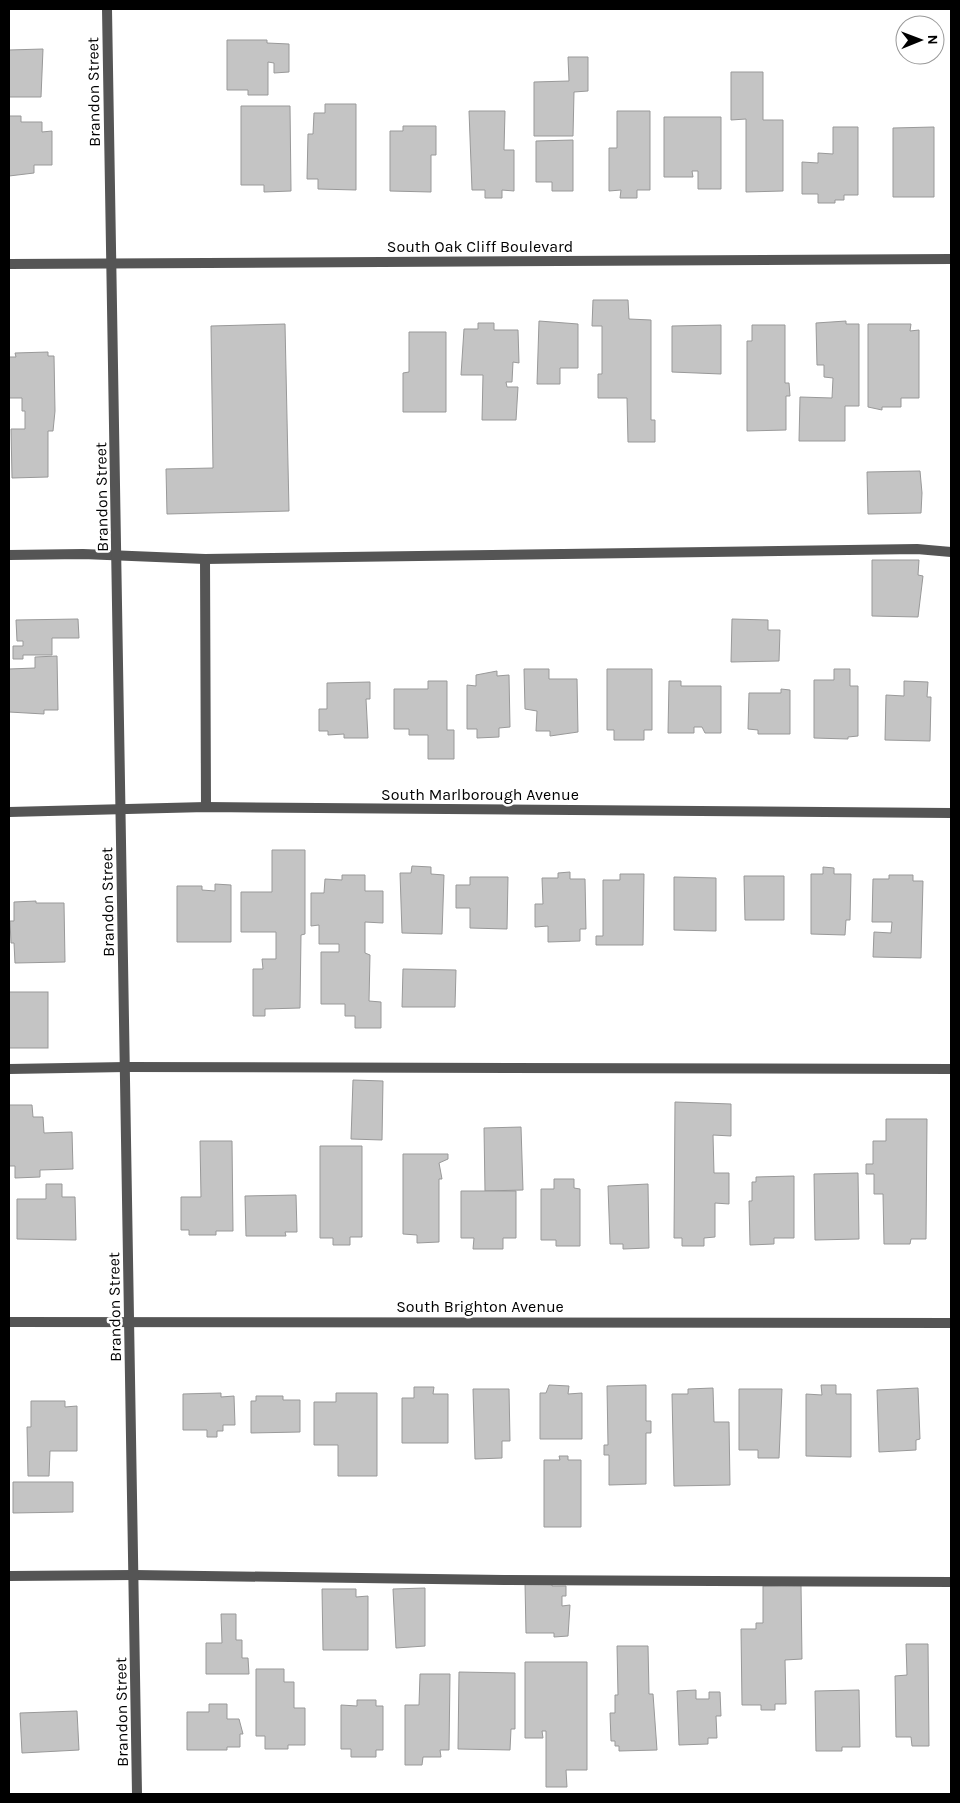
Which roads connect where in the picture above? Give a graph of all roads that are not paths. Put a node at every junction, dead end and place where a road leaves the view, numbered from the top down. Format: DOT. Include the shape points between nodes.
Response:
graph roads {
  1 [pos="107,9"];
  2 [pos="951,259"];
  3 [pos="111,263"];
  4 [pos="9,264"];
  5 [pos="951,552"];
  6 [pos="9,555"];
  7 [pos="117,555"];
  8 [pos="205,559"];
  9 [pos="206,807"];
  10 [pos="120,810"];
  11 [pos="9,812"];
  12 [pos="951,813"];
  13 [pos="126,1067"];
  14 [pos="951,1068"];
  15 [pos="9,1069"];
  16 [pos="130,1320"];
  17 [pos="9,1322"];
  18 [pos="951,1323"];
  19 [pos="134,1575"];
  20 [pos="9,1576"];
  21 [pos="951,1582"];
  22 [pos="137,1794"];
  1 -- 3 [label="street, Brandon Street"];
  2 -- 3 [label="street, South Oak Cliff Boulevard"];
  3 -- 4 [label="street, South Oak Cliff Boulevard"];
  3 -- 7 [label="street, Brandon Street"];
  5 -- 8 [label="street" via="918,549"];
  6 -- 7 [label="street"];
  7 -- 8 [label="street"];
  7 -- 10 [label="street, Brandon Street"];
  8 -- 9 [label="street"];
  9 -- 10 [label="street, South Marlborough Avenue"];
  9 -- 12 [label="street, South Marlborough Avenue"];
  10 -- 11 [label="street, South Marlborough Avenue"];
  10 -- 13 [label="street, Brandon Street"];
  13 -- 14 [label="street"];
  13 -- 15 [label="street"];
  13 -- 16 [label="street, Brandon Street"];
  16 -- 17 [label="street, South Brighton Avenue"];
  16 -- 18 [label="street, South Brighton Avenue"];
  16 -- 19 [label="street, Brandon Street"];
  19 -- 20 [label="street"];
  19 -- 21 [label="street"];
  19 -- 22 [label="street, Brandon Street"];
}
